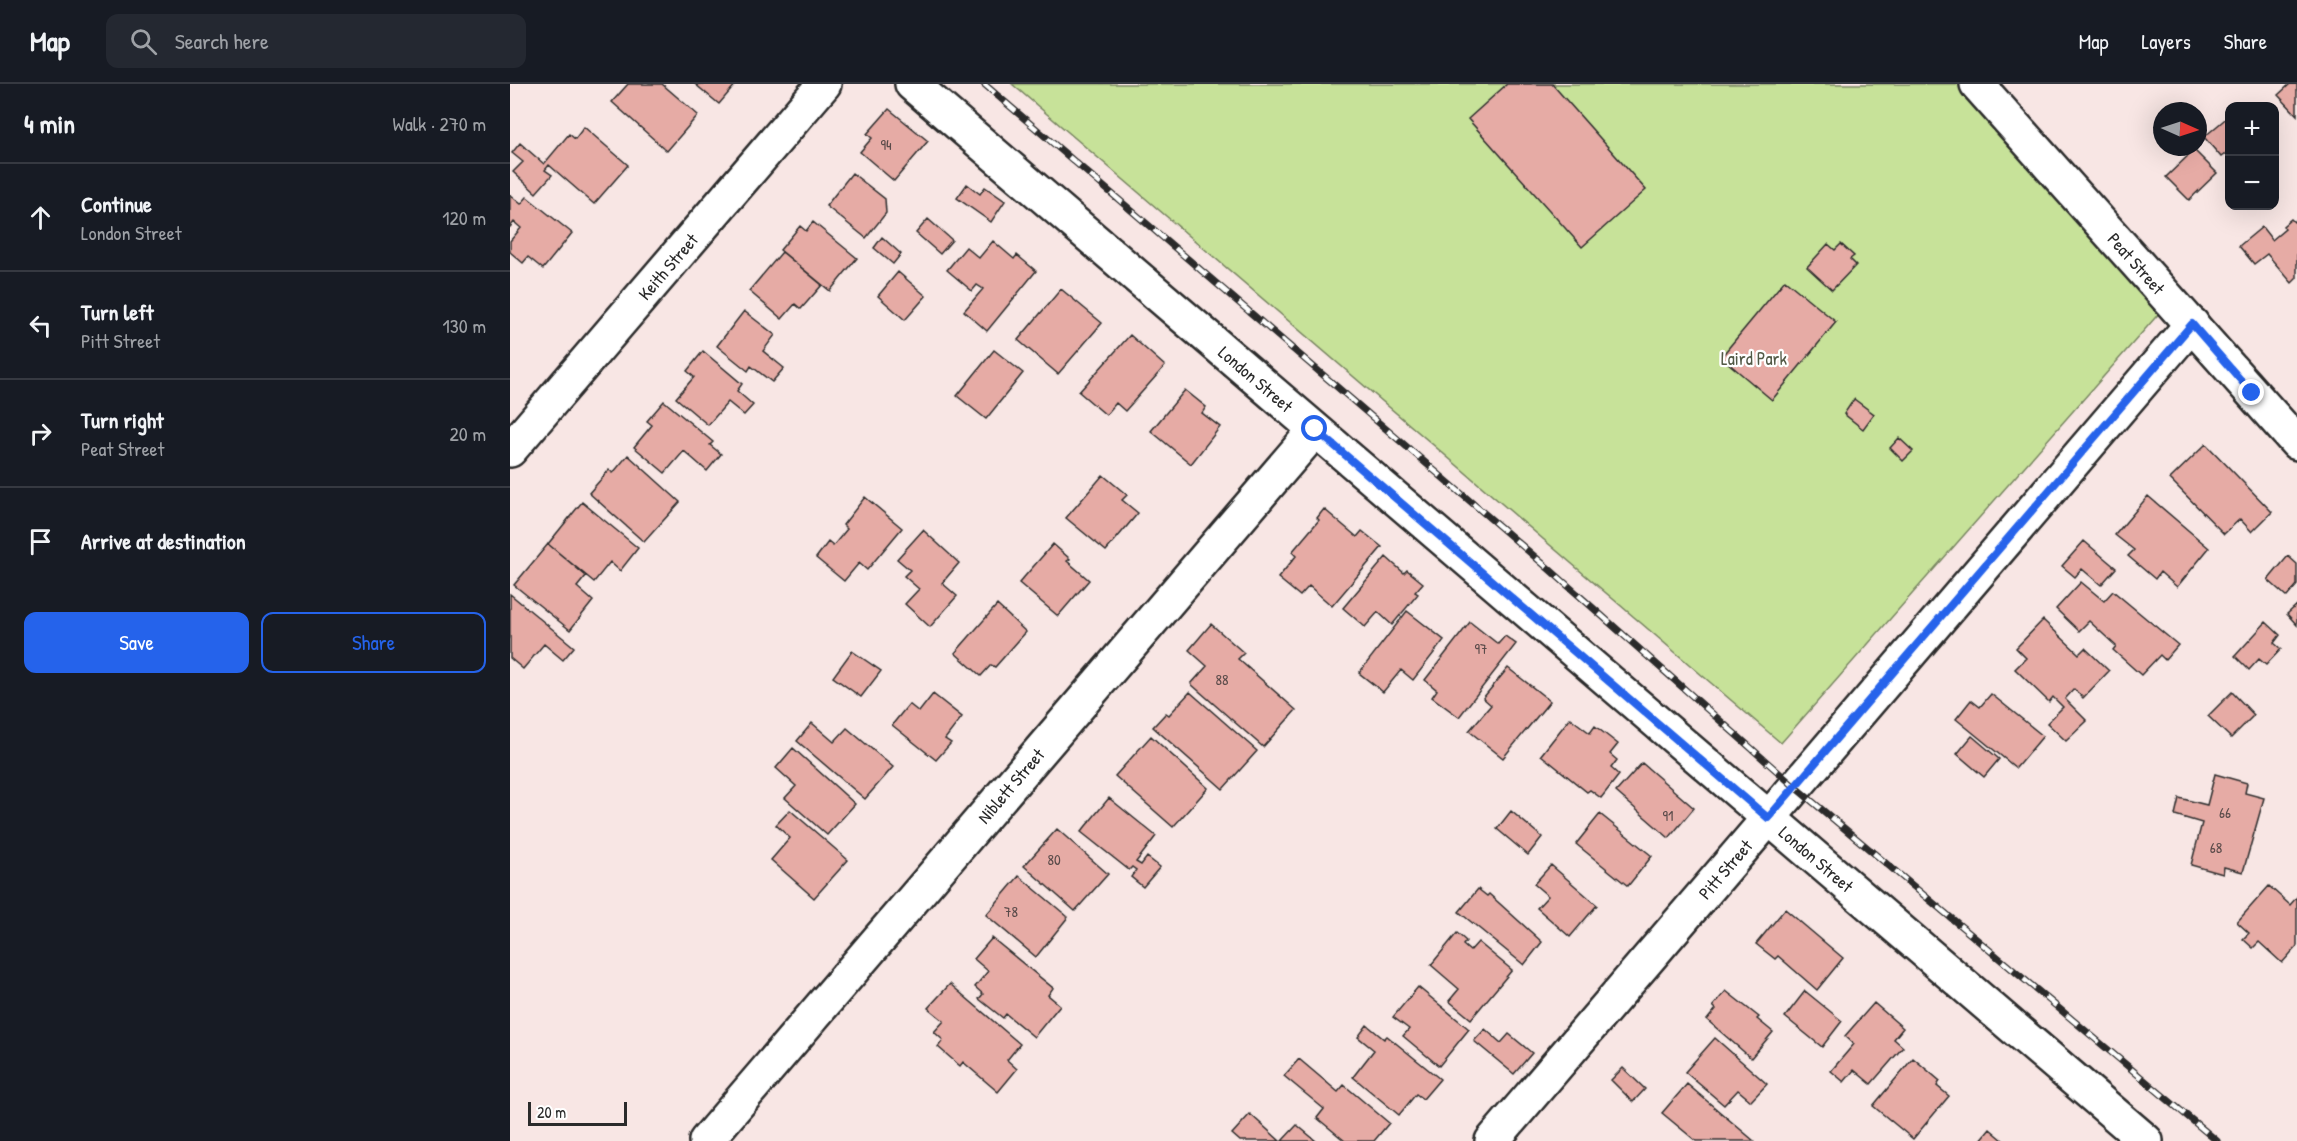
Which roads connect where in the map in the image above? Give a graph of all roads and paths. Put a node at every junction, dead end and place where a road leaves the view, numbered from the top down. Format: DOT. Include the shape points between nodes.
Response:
graph roads {
  1 [pos="824,84"];
  2 [pos="912,84"];
  3 [pos="1977,84"];
  4 [pos="2192,324"];
  5 [pos="1315,429"];
  6 [pos="2297,443"];
  7 [pos="510,450"];
  8 [pos="1768,818"];
  9 [pos="706,1141"];
  10 [pos="1492,1141"];
  11 [pos="2146,1141"];
  1 -- 7 [label="street, Keith Street"];
  2 -- 5 [label="street, London Street"];
  3 -- 4 [label="street, Peat Street"];
  4 -- 6 [label="street, Peat Street"];
  4 -- 8 [label="street, Pitt Street"];
  5 -- 8 [label="street, London Street"];
  5 -- 9 [label="street, Niblett Street"];
  8 -- 10 [label="street, Pitt Street"];
  8 -- 11 [label="street, London Street"];
}
